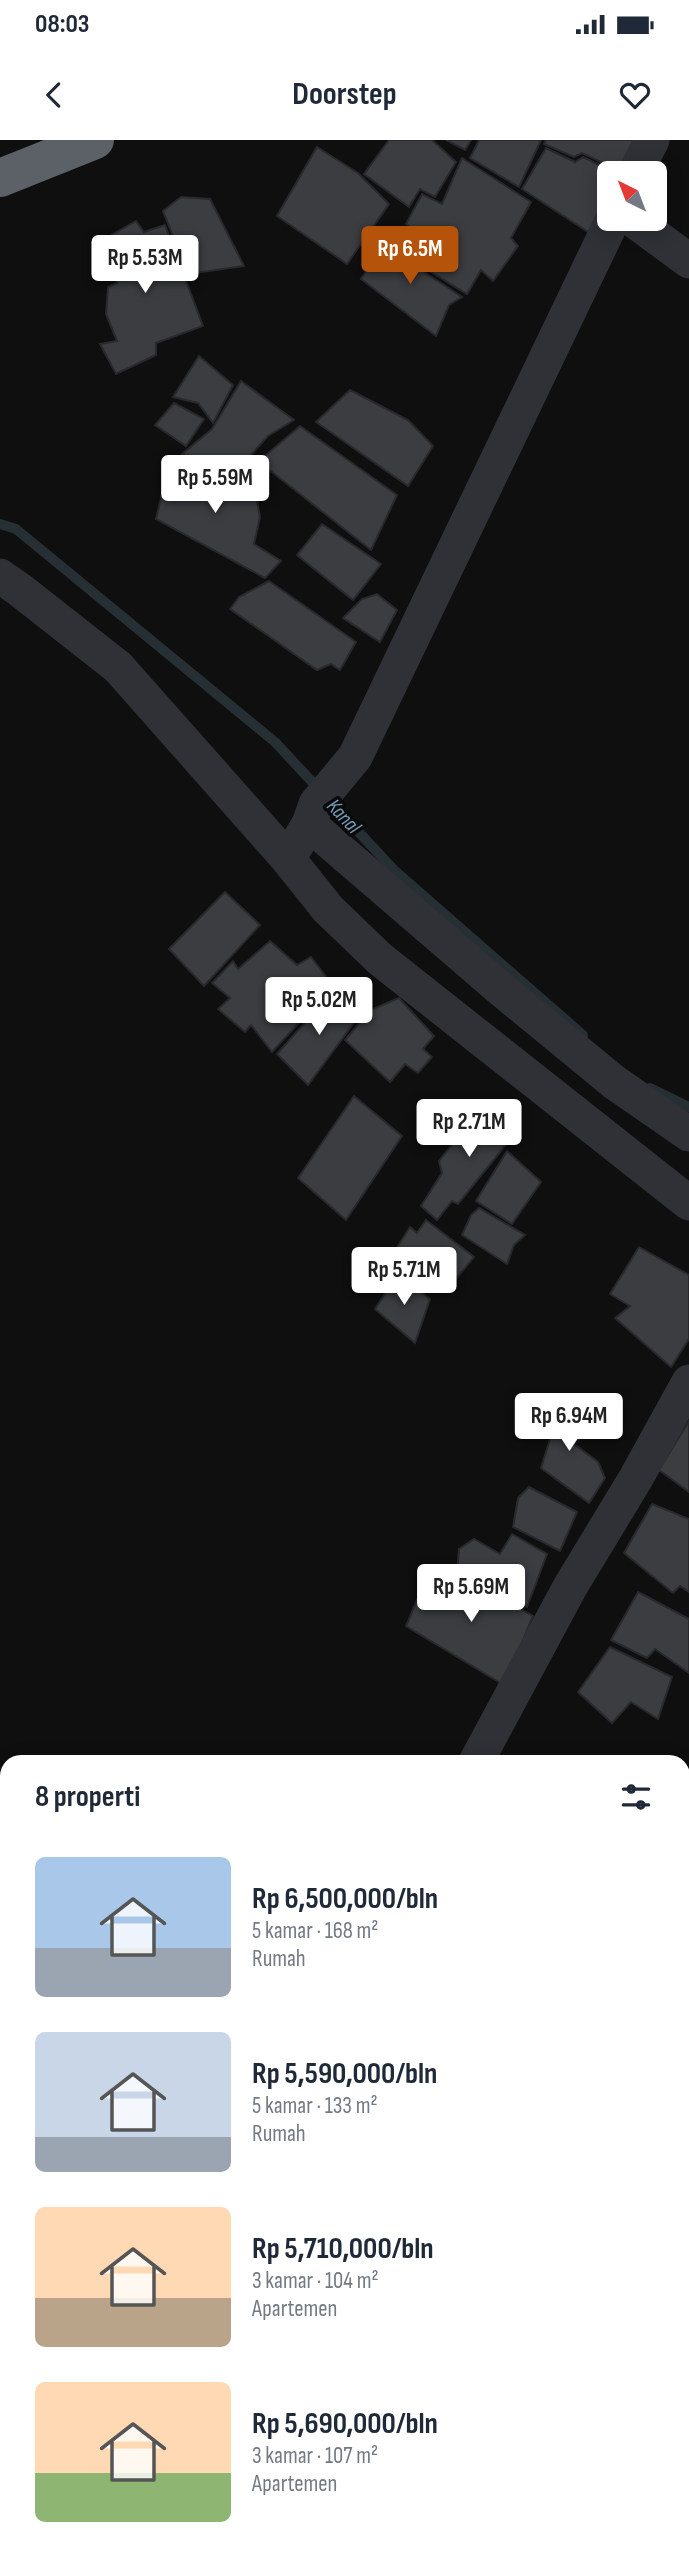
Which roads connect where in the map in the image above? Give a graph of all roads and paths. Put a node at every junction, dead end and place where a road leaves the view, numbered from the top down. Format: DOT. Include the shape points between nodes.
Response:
graph roads {
  1 [pos="95,140"];
  2 [pos="652,140"];
  3 [pos="641,161"];
  4 [pos="0,178"];
  5 [pos="607,231"];
  6 [pos="648,231"];
  7 [pos="689,261"];
  8 [pos="0,576"];
  9 [pos="312,814"];
  10 [pos="288,859"];
  11 [pos="689,1134"];
  12 [pos="689,1203"];
  13 [pos="689,1382"];
  14 [pos="480,1755"];
  1 -- 4 [label="highway"];
  2 -- 3 [label="street"];
  5 -- 9 [label="street" via="355,757"];
  6 -- 7 [label="street"];
  8 -- 10 [label="street" via="118,667"];
  9 -- 10 [label="street"];
  9 -- 11 [label="street" via="502,990 614,1082"];
  10 -- 12 [label="street" via="328,909 380,958"];
  13 -- 14 [label="street" via="569,1587"];
}
